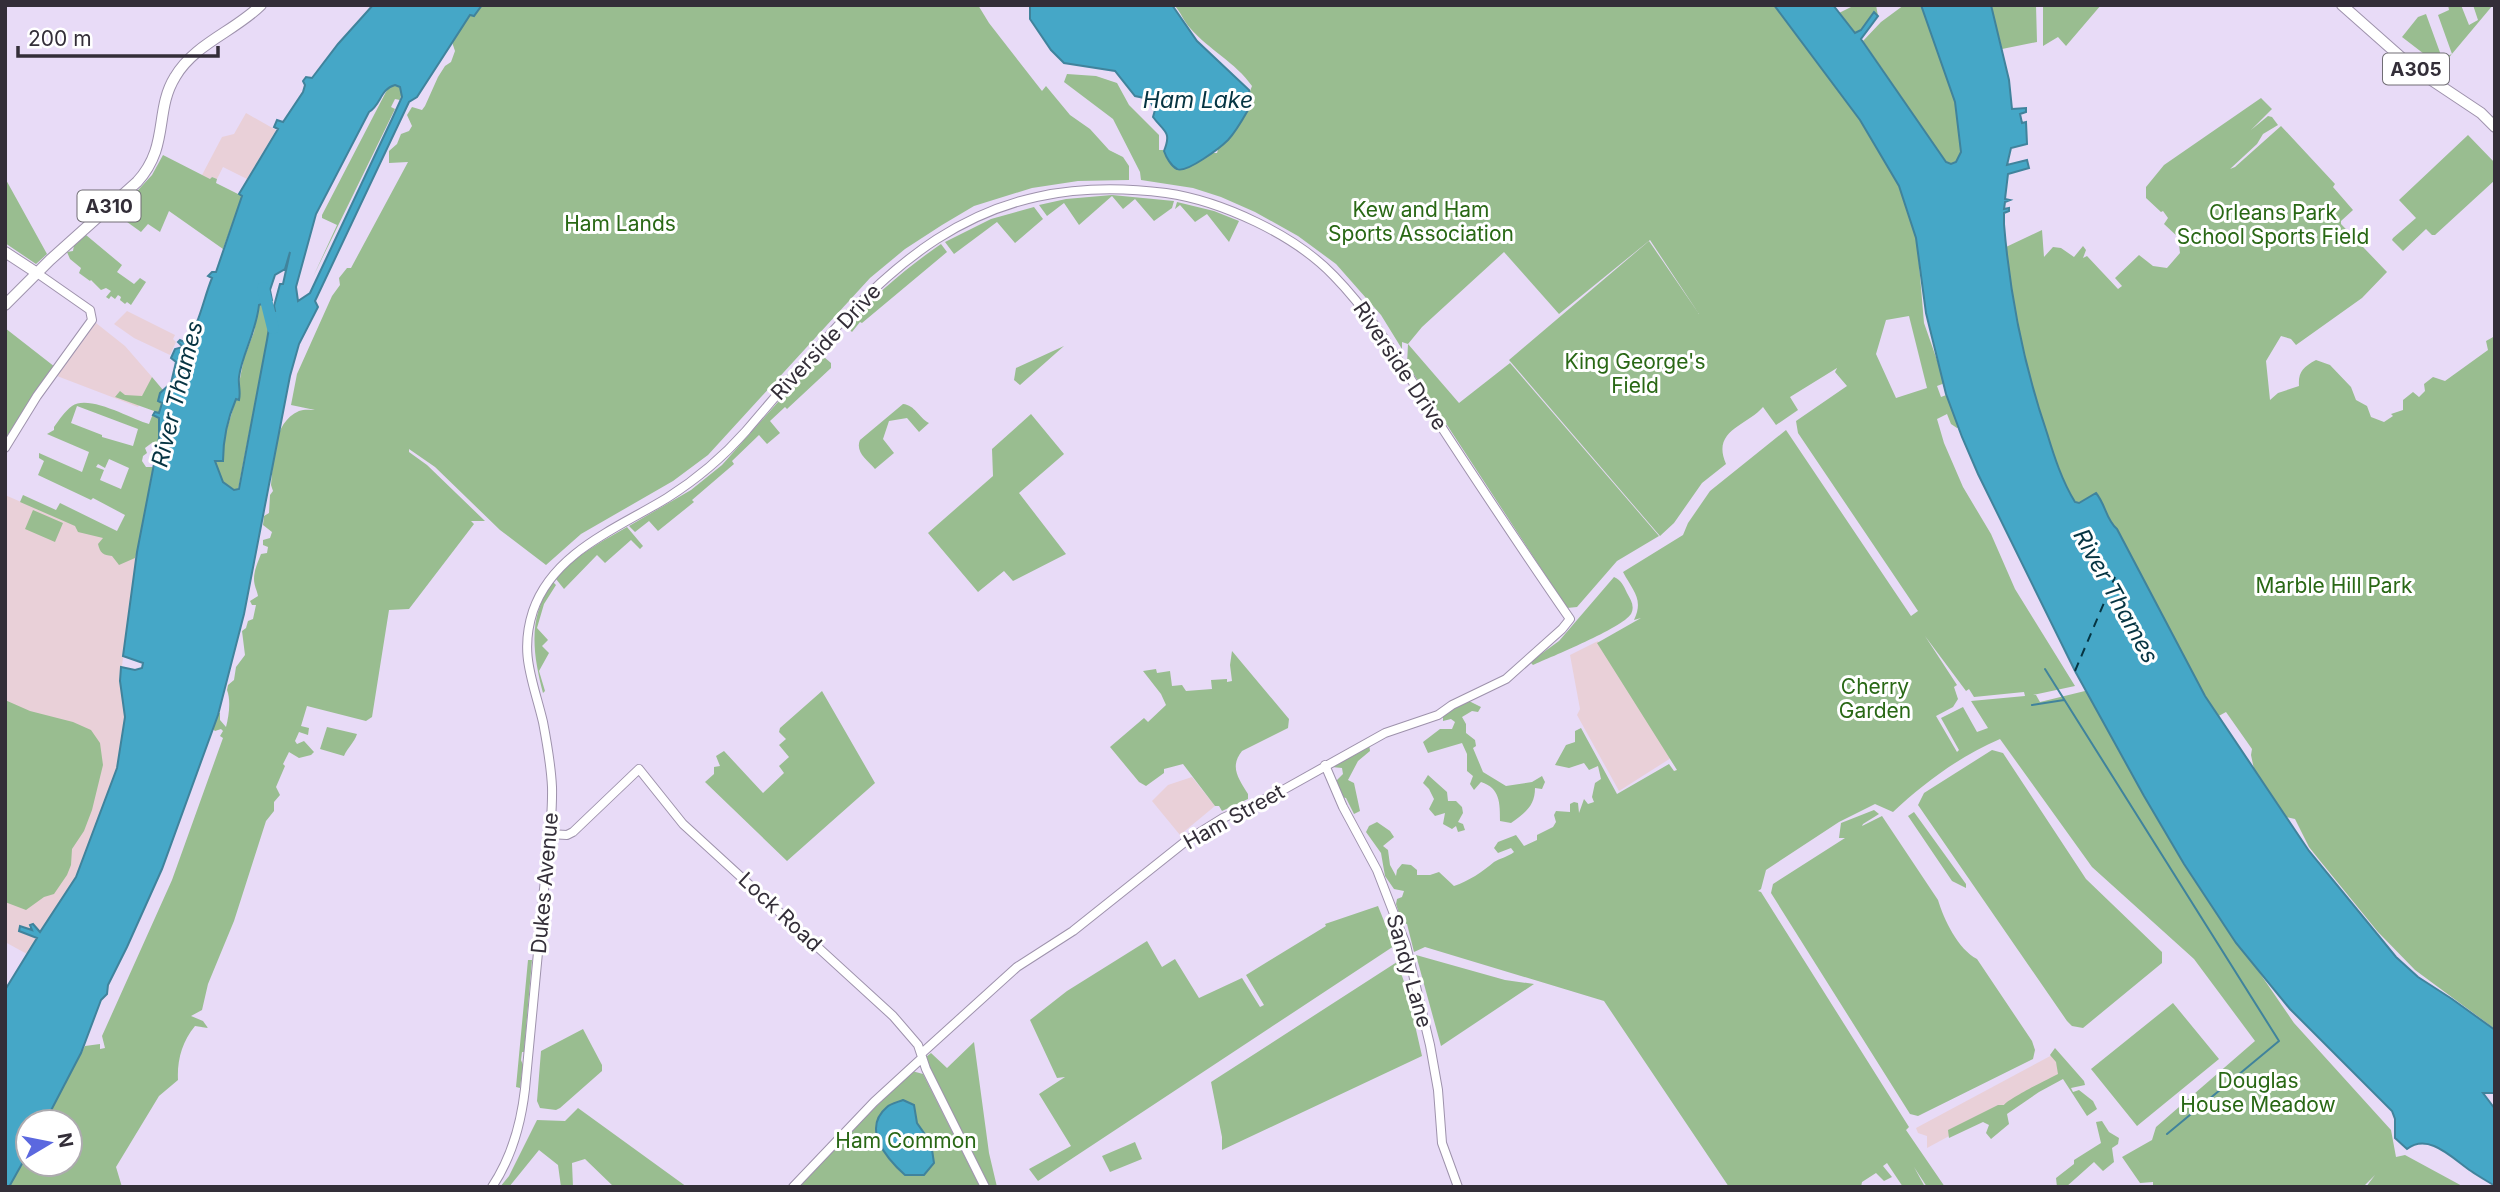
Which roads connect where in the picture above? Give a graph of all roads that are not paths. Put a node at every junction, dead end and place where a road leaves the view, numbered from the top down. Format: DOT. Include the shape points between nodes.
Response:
graph roads {
  1 [pos="261,5"];
  2 [pos="2342,5"];
  3 [pos="2495,127"];
  4 [pos="5,252"];
  5 [pos="18,260"];
  6 [pos="37,273"];
  7 [pos="20,289"];
  8 [pos="5,305"];
  9 [pos="5,448"];
  10 [pos="550,579"];
  11 [pos="1570,619"];
  12 [pos="1325,765"];
  13 [pos="549,834"];
  14 [pos="922,1056"];
  15 [pos="492,1187"];
  16 [pos="793,1187"];
  17 [pos="985,1187"];
  18 [pos="1458,1187"];
  1 -- 6 [label="main road, A310" via="187,60 168,91 161,134 146,170"];
  2 -- 3 [label="main road, A305" via="2405,61"];
  4 -- 5 [label="main road"];
  5 -- 6 [label="main road"];
  5 -- 7 [label="main road"];
  6 -- 7 [label="main road, A310"];
  6 -- 9 [label="street" via="87,308 91,322"];
  7 -- 8 [label="main road, A310"];
  10 -- 11 [label="street, Riverside Drive" via="583,548 675,492 722,457 840,322 921,249 979,216 1009,205 1069,191 1116,188 1177,195 1220,207 1284,238 1329,271 1373,320"];
  10 -- 13 [label="street, Dukes Avenue" via="535,604 525,650 552,781"];
  11 -- 12 [label="street, Ham Street" via="1506,679"];
  12 -- 14 [label="street, Ham Street" via="1186,841 1073,931 1017,967"];
  12 -- 18 [label="street, Sandy Lane" via="1377,870 1406,946 1432,1056 1442,1143"];
  13 -- 14 [label="street, Lock Road" via="573,832 639,769 684,824 893,1016"];
  13 -- 15 [label="street, Dukes Avenue" via="522,1114 512,1150"];
  14 -- 16 [label="street"];
  14 -- 17 [label="street"];
}
